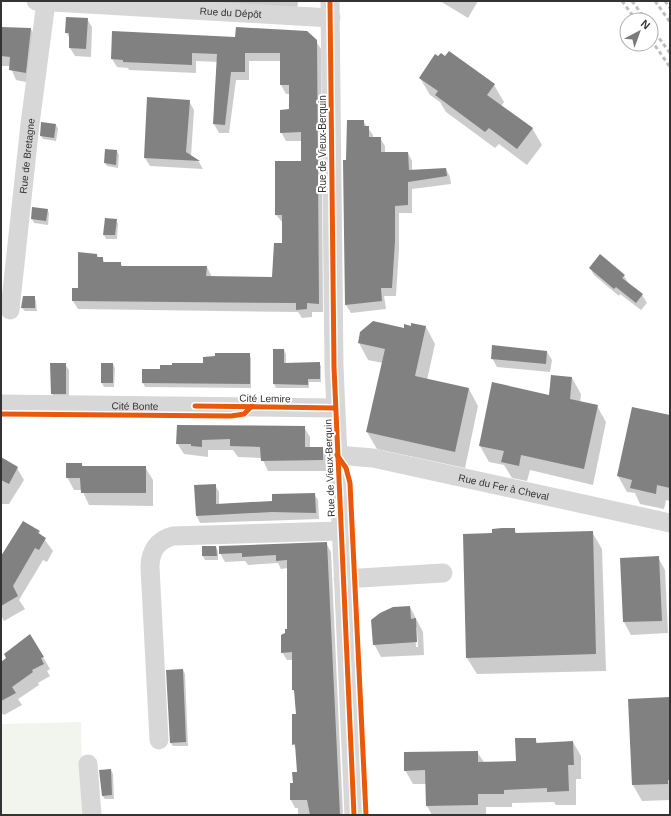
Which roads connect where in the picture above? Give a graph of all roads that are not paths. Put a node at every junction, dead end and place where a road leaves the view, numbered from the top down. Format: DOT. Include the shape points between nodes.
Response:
graph roads {
  1 [pos="41,1"];
  2 [pos="331,9"];
  3 [pos="10,310"];
  4 [pos="1,404"];
  5 [pos="195,406"];
  6 [pos="335,408"];
  7 [pos="337,455"];
  8 [pos="670,523"];
  9 [pos="341,531"];
  10 [pos="443,573"];
  11 [pos="343,579"];
  12 [pos="159,740"];
  13 [pos="88,764"];
  14 [pos="92,815"];
  15 [pos="354,815"];
  1 -- 2 [label="street, Rue du Dépôt"];
  1 -- 3 [label="street, Rue de Bretagne"];
  2 -- 6 [label="street, Rue de Vieux-Berquin"];
  4 -- 5 [label="street, Cité Bonte"];
  5 -- 6 [label="street, Cité Lemire"];
  6 -- 7 [label="street, Rue de Vieux-Berquin"];
  7 -- 8 [label="street, Rue du Fer à Cheval" via="373,458"];
  7 -- 9 [label="street, Rue de Vieux-Berquin"];
  9 -- 11 [label="street, Rue de Vieux-Berquin"];
  9 -- 12 [label="street" via="173,536 158,544 151,554 150,567"];
  10 -- 11 [label="street"];
  11 -- 15 [label="street, Rue de Vieux-Berquin"];
  13 -- 14 [label="street"];
}
